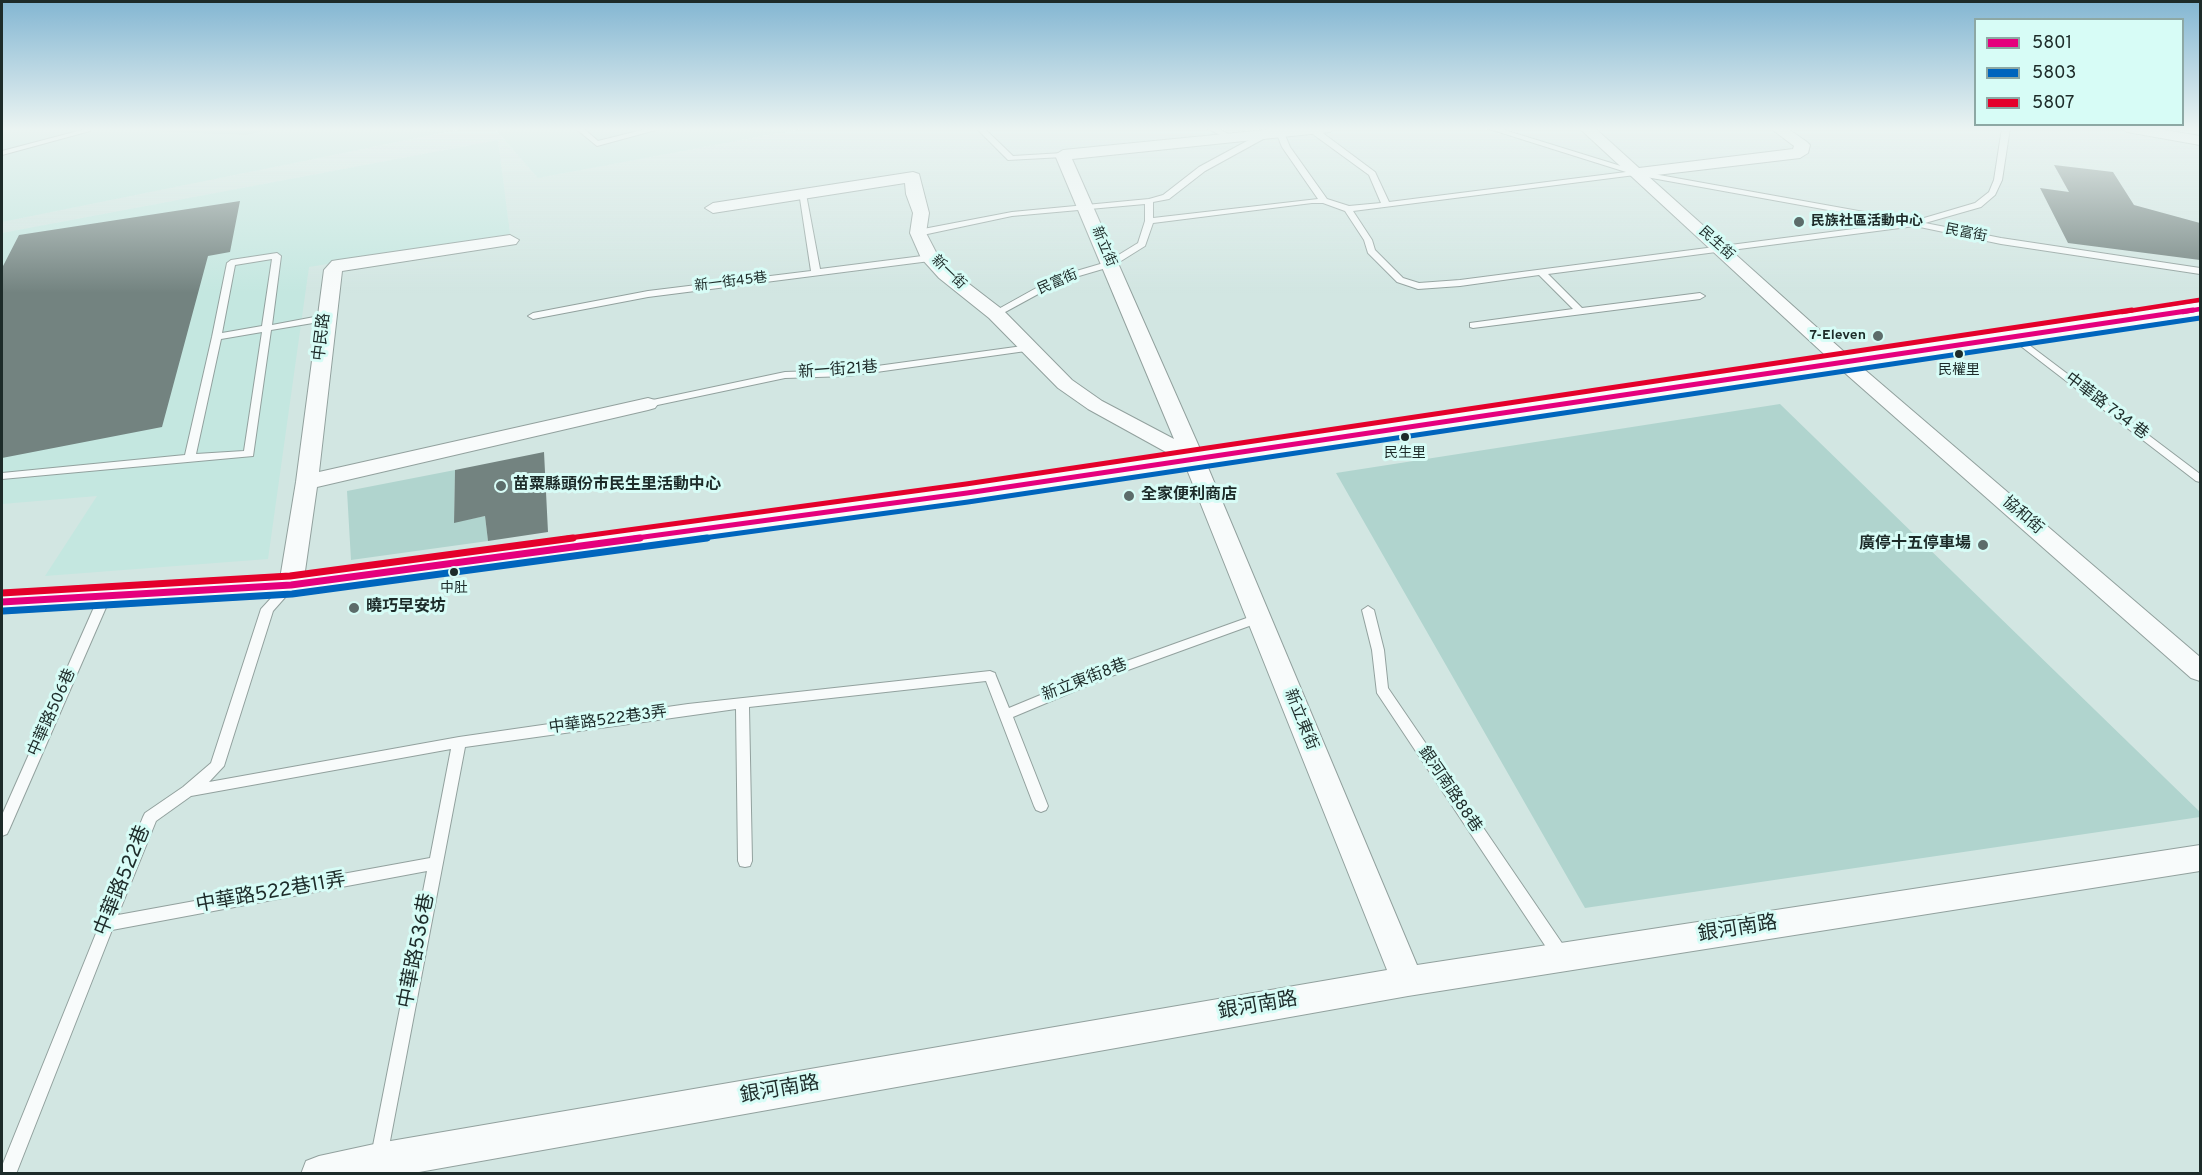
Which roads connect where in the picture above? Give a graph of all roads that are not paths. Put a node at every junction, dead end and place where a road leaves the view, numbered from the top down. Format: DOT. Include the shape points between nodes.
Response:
graph roads {
  1 [pos="875,183"];
  2 [pos="913,183"];
  3 [pos="1075,183"];
  4 [pos="1185,183"];
  5 [pos="1311,183"];
  6 [pos="1375,183"];
  7 [pos="1559,183"];
  8 [pos="1647,183"];
  9 [pos="1690,183"];
  10 [pos="1997,183"];
  11 [pos="802,194"];
  12 [pos="1149,201"];
  13 [pos="1324,201"];
  14 [pos="1386,205"];
  15 [pos="1086,207"];
  16 [pos="713,208"];
  17 [pos="1348,209"];
  18 [pos="1149,221"];
  19 [pos="1914,224"];
  20 [pos="918,233"];
  21 [pos="510,240"];
  22 [pos="1721,248"];
  23 [pos="930,258"];
  24 [pos="1110,264"];
  25 [pos="2200,271"];
  26 [pos="816,273"];
  27 [pos="1542,273"];
  28 [pos="1701,296"];
  29 [pos="2200,309"];
  30 [pos="1581,312"];
  31 [pos="996,314"];
  32 [pos="533,316"];
  33 [pos="324,318"];
  34 [pos="1473,325"];
  35 [pos="267,328"];
  36 [pos="2012,335"];
  37 [pos="217,338"];
  38 [pos="1029,348"];
  39 [pos="1844,362"];
  40 [pos="648,404"];
  41 [pos="190,458"];
  42 [pos="1193,458"];
  43 [pos="2,476"];
  44 [pos="2200,479"];
  45 [pos="307,482"];
  46 [pos="291,585"];
  47 [pos="105,596"];
  48 [pos="2,602"];
  49 [pos="1368,610"];
  50 [pos="1259,618"];
  51 [pos="2200,671"];
  52 [pos="742,703"];
  53 [pos="1005,715"];
  54 [pos="459,742"];
  55 [pos="188,790"];
  56 [pos="1041,806"];
  57 [pos="2,830"];
  58 [pos="2200,858"];
  59 [pos="745,861"];
  60 [pos="435,863"];
  61 [pos="107,924"];
  62 [pos="1562,957"];
  63 [pos="1408,981"];
  64 [pos="379,1161"];
  65 [pos="7,1173"];
  66 [pos="319,1173"];
  1 -- 11 [label="street, 新一街"];
  2 -- 20 [label="street, 新一街" via="921,213"];
  3 -- 15 [label="street, 新立街"];
  4 -- 12 [label="lane" via="1167,197"];
  5 -- 13 [label="lane"];
  6 -- 14 [label="lane"];
  7 -- 14 [label="lane"];
  8 -- 22 [label="street, 民生街"];
  9 -- 19 [label="lane, 民富街"];
  10 -- 19 [label="lane" via="1978,205"];
  11 -- 16 [label="street, 新一街"];
  11 -- 26 [label="lane"];
  12 -- 15 [label="lane"];
  12 -- 18 [label="lane, 民富街"];
  13 -- 17 [label="lane"];
  13 -- 18 [label="lane"];
  14 -- 17 [label="lane"];
  15 -- 20 [label="lane" via="1012,214"];
  15 -- 24 [label="street, 新立街"];
  17 -- 27 [label="lane" via="1371,251 1400,280 1418,286"];
  18 -- 24 [label="lane, 民富街" via="1142,244"];
  19 -- 22 [label="lane"];
  19 -- 25 [label="lane, 民富街"];
  20 -- 23 [label="street, 新一街"];
  21 -- 33 [label="street, 中民路" via="338,266 333,270"];
  22 -- 27 [label="lane"];
  22 -- 39 [label="street, 民生街"];
  23 -- 26 [label="lane, 新一街45巷"];
  23 -- 31 [label="street, 新一街"];
  24 -- 31 [label="lane, 民富街" via="1059,279"];
  24 -- 42 [label="street, 新立街"];
  26 -- 32 [label="lane, 新一街45巷" via="648,294"];
  27 -- 30 [label="lane"];
  28 -- 30 [label="lane"];
  29 -- 36 [label="street"];
  30 -- 34 [label="lane"];
  31 -- 38 [label="street, 新一街"];
  33 -- 35 [label="lane"];
  33 -- 45 [label="street, 中民路"];
  35 -- 37 [label="lane"];
  35 -- 37 [label="lane" via="277,256 231,263"];
  35 -- 41 [label="lane" via="249,454"];
  36 -- 39 [label="street"];
  36 -- 44 [label="lane, 中華路 734 巷"];
  37 -- 41 [label="lane"];
  38 -- 40 [label="lane, 新一街21巷" via="848,373 784,375"];
  38 -- 42 [label="street, 新一街" via="1065,384 1095,405"];
  39 -- 42 [label="street"];
  39 -- 51 [label="street, 協和街"];
  40 -- 45 [label="street"];
  41 -- 43 [label="lane"];
  42 -- 46 [label="street" via="967,493"];
  42 -- 50 [label="street, 新立東街"];
  45 -- 46 [label="street, 中民路"];
  46 -- 47 [label="street"];
  46 -- 55 [label="lane, 中華路522巷" via="267,609 217,765"];
  47 -- 48 [label="street"];
  47 -- 57 [label="lane, 中華路506巷"];
  49 -- 62 [label="lane, 銀河南路88巷" via="1382,689"];
  50 -- 53 [label="lane, 新立東街8巷" via="1101,675"];
  50 -- 63 [label="street, 新立東街"];
  52 -- 53 [label="lane, 中華路522巷3弄" via="990,676"];
  52 -- 54 [label="lane, 中華路522巷3弄"];
  52 -- 59 [label="lane"];
  53 -- 56 [label="lane"];
  54 -- 55 [label="lane, 中華路522巷3弄"];
  54 -- 60 [label="lane, 中華路536巷"];
  55 -- 61 [label="lane, 中華路522巷" via="150,817"];
  58 -- 62 [label="street, 銀河南路"];
  60 -- 61 [label="lane, 中華路522巷11弄"];
  60 -- 64 [label="lane, 中華路536巷"];
  61 -- 65 [label="lane, 中華路522巷"];
  62 -- 63 [label="street, 銀河南路"];
  63 -- 64 [label="street, 銀河南路"];
  64 -- 66 [label="street, 銀河南路"];
}
